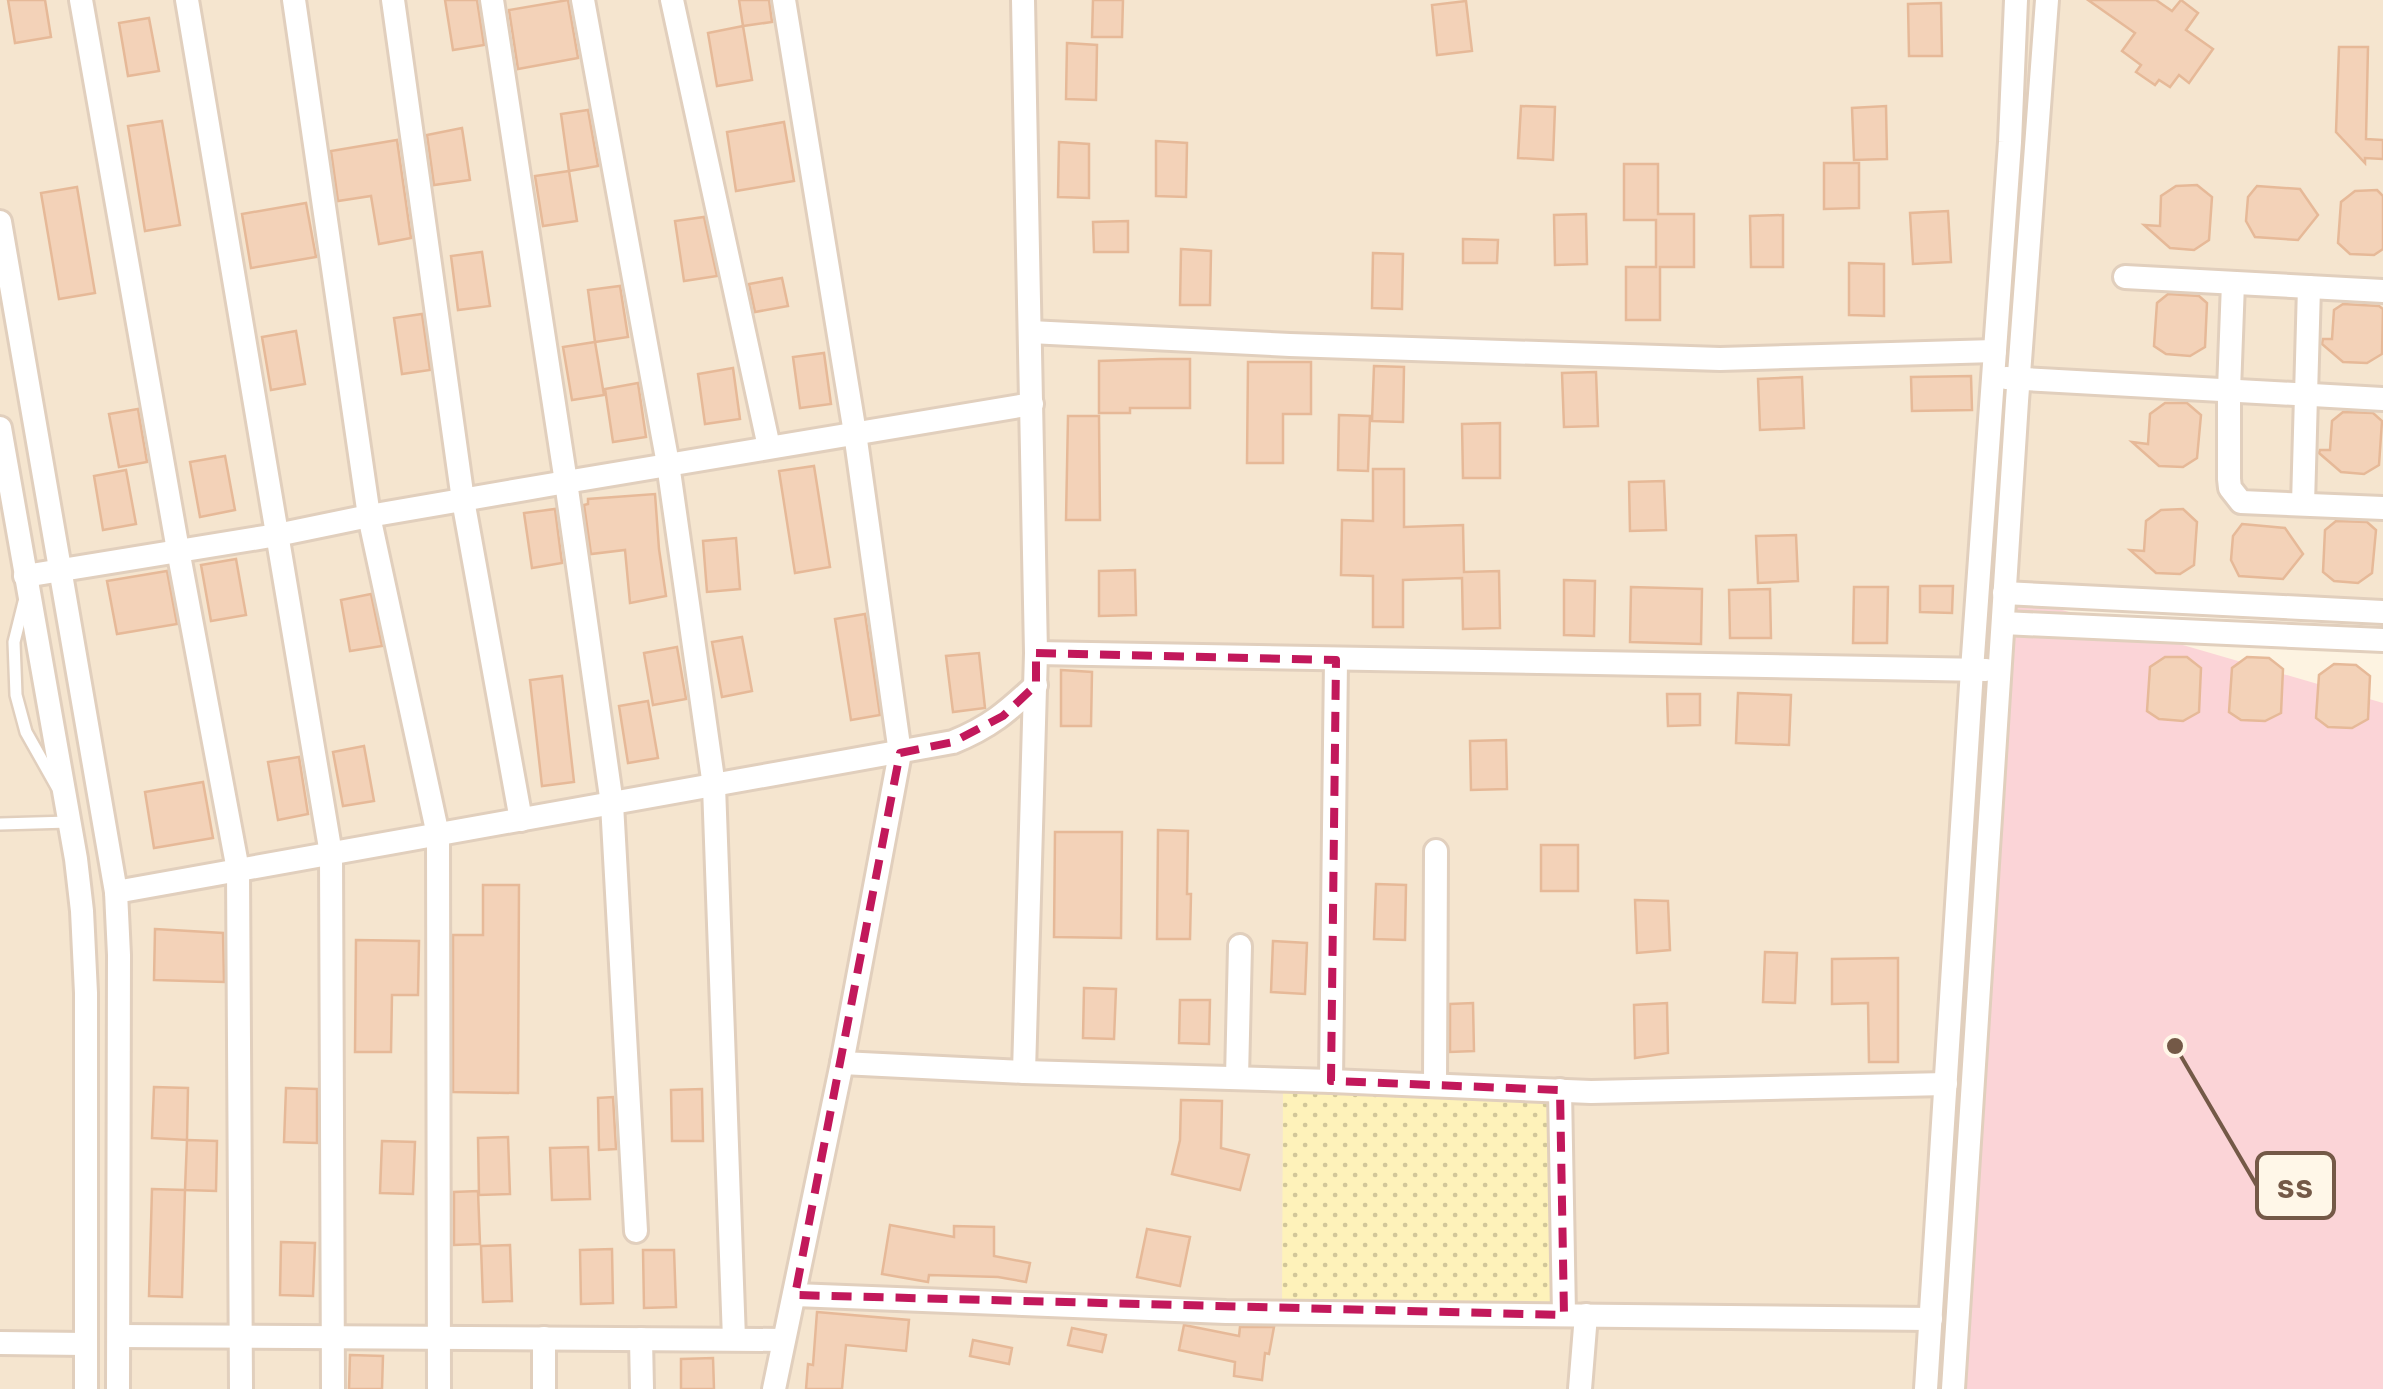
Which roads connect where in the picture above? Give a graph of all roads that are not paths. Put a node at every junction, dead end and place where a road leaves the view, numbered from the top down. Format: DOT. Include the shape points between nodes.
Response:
graph roads {
  1 [pos="81,0"];
  2 [pos="187,0"];
  3 [pos="294,0"];
  4 [pos="393,0"];
  5 [pos="492,0"];
  6 [pos="583,0"];
  7 [pos="672,0"];
  8 [pos="784,0"];
  9 [pos="1024,0"];
  10 [pos="2016,0"];
  11 [pos="2047,0"];
  12 [pos="0,222"];
  13 [pos="2126,276"];
  14 [pos="2233,283"];
  15 [pos="2309,288"];
  16 [pos="2383,292"];
  17 [pos="1030,332"];
  18 [pos="1995,352"];
  19 [pos="1993,377"];
  20 [pos="2018,378"];
  21 [pos="2229,390"];
  22 [pos="2307,395"];
  23 [pos="2383,399"];
  24 [pos="1032,404"];
  25 [pos="856,433"];
  26 [pos="1,435"];
  27 [pos="769,448"];
  28 [pos="668,464"];
  29 [pos="566,482"];
  30 [pos="463,500"];
  31 [pos="2303,504"];
  32 [pos="2383,508"];
  33 [pos="369,516"];
  34 [pos="277,535"];
  35 [pos="178,550"];
  36 [pos="60,571"];
  37 [pos="27,582"];
  38 [pos="2004,592"];
  39 [pos="2383,612"];
  40 [pos="2003,623"];
  41 [pos="2383,640"];
  42 [pos="1036,653"];
  43 [pos="1336,660"];
  44 [pos="1972,670"];
  45 [pos="2000,670"];
  46 [pos="1036,684"];
  47 [pos="900,753"];
  48 [pos="714,786"];
  49 [pos="612,804"];
  50 [pos="68,812"];
  51 [pos="521,820"];
  52 [pos="0,824"];
  53 [pos="438,835"];
  54 [pos="1436,852"];
  55 [pos="331,854"];
  56 [pos="238,870"];
  57 [pos="116,892"];
  58 [pos="1240,946"];
  59 [pos="842,1063"];
  60 [pos="1024,1072"];
  61 [pos="1237,1078"];
  62 [pos="1332,1081"];
  63 [pos="1435,1084"];
  64 [pos="1946,1084"];
  65 [pos="86,1085"];
  66 [pos="119,1086"];
  67 [pos="1560,1090"];
  68 [pos="636,1231"];
  69 [pos="795,1295"];
  70 [pos="1575,1315"];
  71 [pos="1931,1318"];
  72 [pos="118,1336"];
  73 [pos="239,1336"];
  74 [pos="334,1337"];
  75 [pos="438,1338"];
  76 [pos="544,1338"];
  77 [pos="641,1339"];
  78 [pos="734,1340"];
  79 [pos="783,1340"];
  80 [pos="0,1344"];
  81 [pos="86,1344"];
  82 [pos="86,1389"];
  83 [pos="118,1389"];
  84 [pos="241,1389"];
  85 [pos="333,1389"];
  86 [pos="439,1389"];
  87 [pos="544,1389"];
  88 [pos="642,1389"];
  89 [pos="774,1389"];
  90 [pos="1580,1389"];
  91 [pos="1926,1389"];
  92 [pos="1954,1389"];
  1 -- 35 [label="street"];
  2 -- 34 [label="street"];
  3 -- 33 [label="street"];
  4 -- 30 [label="street"];
  5 -- 29 [label="street"];
  6 -- 28 [label="street"];
  7 -- 27 [label="street"];
  8 -- 25 [label="street"];
  9 -- 17 [label="street"];
  10 -- 18 [label="street"];
  11 -- 20 [label="street"];
  12 -- 36 [label="street"];
  13 -- 14 [label="street"];
  14 -- 15 [label="street"];
  14 -- 21 [label="street"];
  15 -- 16 [label="street"];
  15 -- 22 [label="street"];
  17 -- 18 [label="street" via="1704,359"];
  17 -- 24 [label="street"];
  18 -- 19 [label="street"];
  19 -- 20 [label="street"];
  19 -- 44 [label="street"];
  20 -- 21 [label="street"];
  20 -- 38 [label="street"];
  21 -- 22 [label="street"];
  21 -- 31 [label="street" via="2234,495 2242,502"];
  22 -- 23 [label="street"];
  22 -- 31 [label="street"];
  24 -- 25 [label="street"];
  24 -- 42 [label="street"];
  25 -- 27 [label="street"];
  25 -- 47 [label="street"];
  26 -- 37 [label="street"];
  27 -- 28 [label="street"];
  28 -- 29 [label="street"];
  28 -- 48 [label="street"];
  29 -- 30 [label="street"];
  29 -- 49 [label="street"];
  30 -- 33 [label="street"];
  30 -- 51 [label="street"];
  31 -- 32 [label="street"];
  33 -- 34 [label="street"];
  33 -- 53 [label="street"];
  34 -- 35 [label="street"];
  34 -- 55 [label="street"];
  35 -- 36 [label="street"];
  35 -- 56 [label="street"];
  36 -- 37 [label="street"];
  36 -- 57 [label="street"];
  37 -- 50 [label="street"];
  38 -- 39 [label="street"];
  38 -- 40 [label="street"];
  40 -- 41 [label="street"];
  40 -- 45 [label="street"];
  42 -- 43 [label="street"];
  42 -- 46 [label="street"];
  43 -- 44 [label="street"];
  43 -- 62 [label="street"];
  44 -- 45 [label="street"];
  44 -- 64 [label="street"];
  45 -- 92 [label="street"];
  46 -- 47 [label="street" via="986,728"];
  46 -- 60 [label="street"];
  47 -- 48 [label="street"];
  47 -- 59 [label="street"];
  48 -- 49 [label="street"];
  48 -- 78 [label="street"];
  49 -- 51 [label="street"];
  49 -- 68 [label="street"];
  50 -- 52 [label="lane"];
  50 -- 65 [label="street" via="82,911"];
  51 -- 53 [label="street"];
  53 -- 55 [label="street"];
  53 -- 75 [label="street"];
  54 -- 63 [label="street"];
  55 -- 56 [label="street"];
  55 -- 74 [label="street"];
  56 -- 57 [label="street"];
  56 -- 73 [label="street"];
  57 -- 66 [label="street"];
  58 -- 61 [label="street"];
  59 -- 60 [label="street"];
  59 -- 69 [label="street"];
  60 -- 61 [label="street"];
  61 -- 62 [label="street"];
  62 -- 63 [label="street"];
  63 -- 67 [label="street"];
  64 -- 67 [label="street"];
  64 -- 71 [label="street"];
  65 -- 66 [label="street"];
  65 -- 81 [label="street"];
  66 -- 72 [label="street"];
  67 -- 70 [label="street"];
  69 -- 70 [label="street" via="1226,1312"];
  69 -- 79 [label="street"];
  70 -- 71 [label="street"];
  70 -- 90 [label="street"];
  71 -- 91 [label="street"];
  72 -- 73 [label="street"];
  72 -- 83 [label="street"];
  73 -- 74 [label="street"];
  73 -- 84 [label="street"];
  74 -- 75 [label="street"];
  74 -- 85 [label="street"];
  75 -- 76 [label="street"];
  75 -- 86 [label="street"];
  76 -- 77 [label="street"];
  76 -- 87 [label="street"];
  77 -- 78 [label="street"];
  77 -- 88 [label="street"];
  78 -- 79 [label="street"];
  79 -- 89 [label="street"];
  80 -- 81 [label="street"];
  81 -- 82 [label="street"];
}
